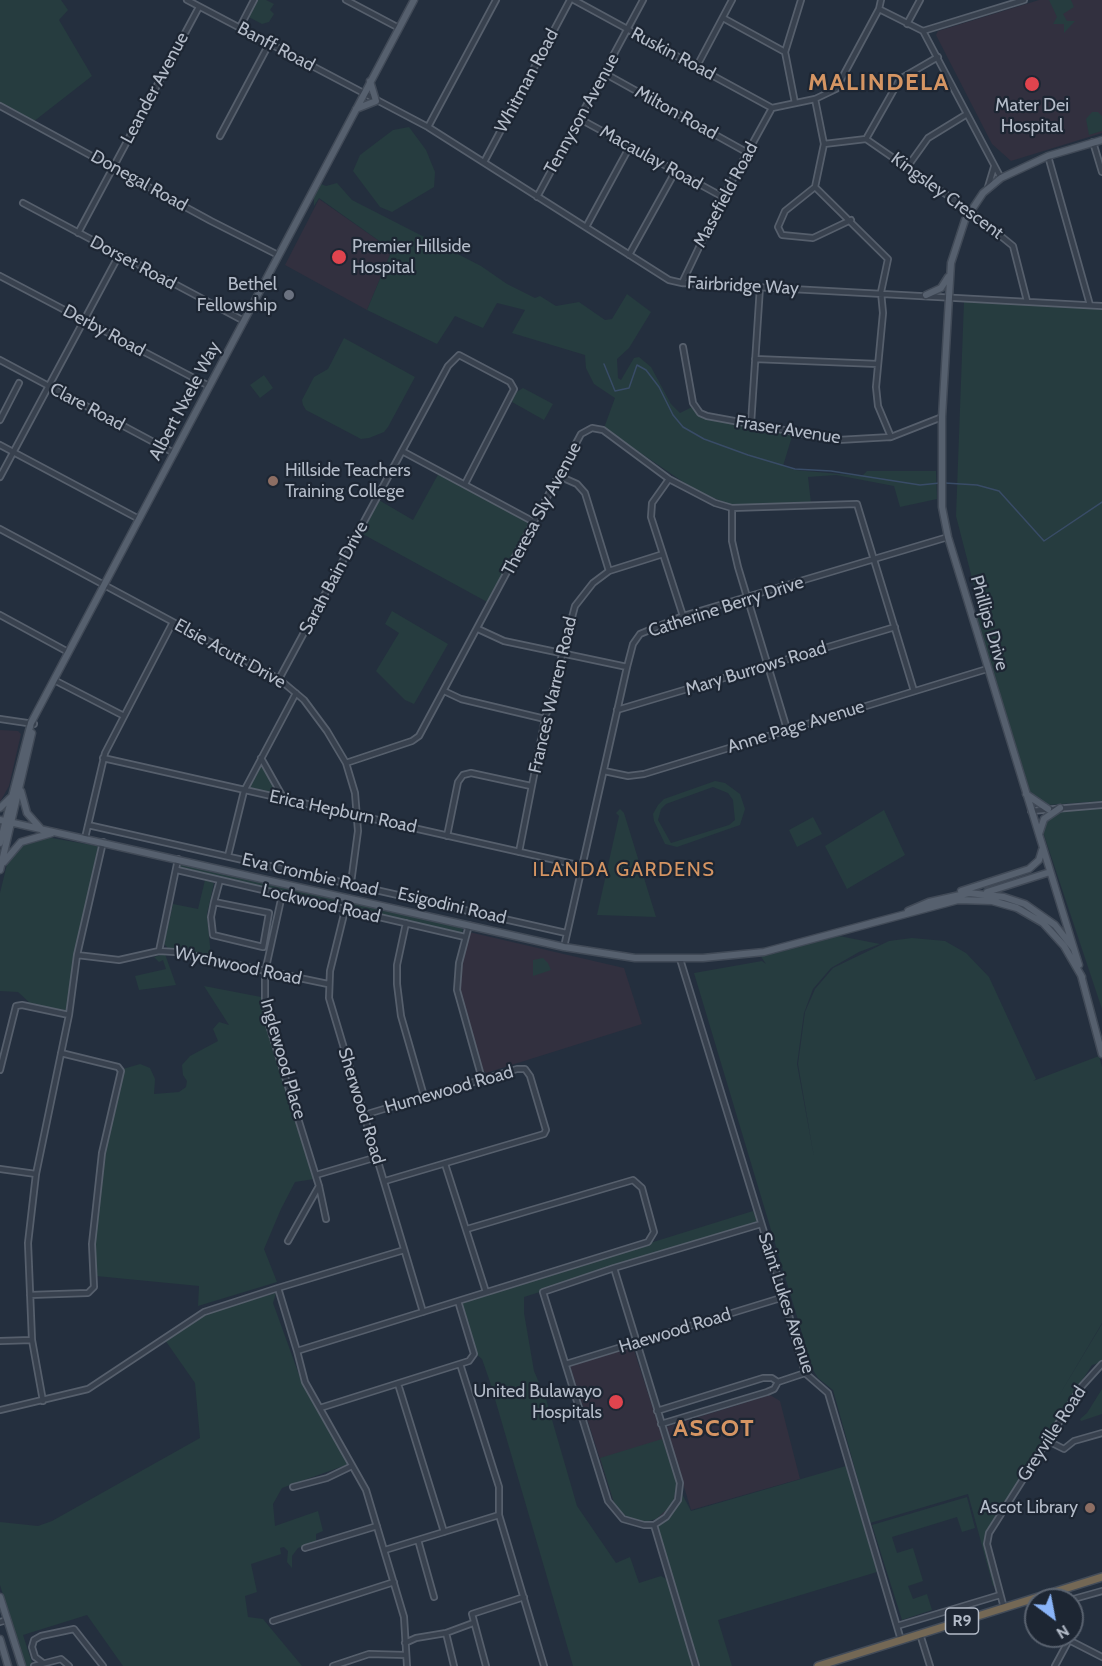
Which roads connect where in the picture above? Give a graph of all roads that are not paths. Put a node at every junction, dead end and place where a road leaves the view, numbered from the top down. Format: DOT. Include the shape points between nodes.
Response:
graph roads {
  1 [pos="187,0"];
  2 [pos="254,0"];
  3 [pos="346,0"];
  4 [pos="414,0"];
  5 [pos="496,0"];
  6 [pos="572,0"];
  7 [pos="643,0"];
  8 [pos="732,0"];
  9 [pos="801,0"];
  10 [pos="881,0"];
  11 [pos="920,0"];
  12 [pos="1024,0"];
  13 [pos="199,7"];
  14 [pos="879,9"];
  15 [pos="723,18"];
  16 [pos="907,24"];
  17 [pos="240,27"];
  18 [pos="399,28"];
  19 [pos="628,29"];
  20 [pos="923,31"];
  21 [pos="269,44"];
  22 [pos="784,52"];
  23 [pos="938,57"];
  24 [pos="697,66"];
  25 [pos="604,74"];
  26 [pos="370,81"];
  27 [pos="364,94"];
  28 [pos="815,99"];
  29 [pos="376,101"];
  30 [pos="795,103"];
  31 [pos="0,106"];
  32 [pos="772,108"];
  33 [pos="356,109"];
  34 [pos="967,114"];
  35 [pos="580,118"];
  36 [pos="428,127"];
  37 [pos="220,136"];
  38 [pos="866,139"];
  39 [pos="1102,140"];
  40 [pos="1093,142"];
  41 [pos="824,144"];
  42 [pos="630,146"];
  43 [pos="748,153"];
  44 [pos="1048,156"];
  45 [pos="484,162"];
  46 [pos="908,166"];
  47 [pos="994,166"];
  48 [pos="112,167"];
  49 [pos="675,172"];
  50 [pos="1102,172"];
  51 [pos="1000,178"];
  52 [pos="815,187"];
  53 [pos="988,187"];
  54 [pos="537,197"];
  55 [pos="723,197"];
  56 [pos="23,203"];
  57 [pos="970,210"];
  58 [pos="851,220"];
  59 [pos="586,227"];
  60 [pos="78,233"];
  61 [pos="119,255"];
  62 [pos="278,255"];
  63 [pos="629,255"];
  64 [pos="950,274"];
  65 [pos="0,276"];
  66 [pos="682,283"];
  67 [pos="760,287"];
  68 [pos="881,292"];
  69 [pos="926,295"];
  70 [pos="950,296"];
  71 [pos="1028,301"];
  72 [pos="1090,305"];
  73 [pos="1102,306"];
  74 [pos="84,320"];
  75 [pos="244,321"];
  76 [pos="683,347"];
  77 [pos="755,359"];
  78 [pos="0,360"];
  79 [pos="878,364"];
  80 [pos="19,383"];
  81 [pos="209,386"];
  82 [pos="49,387"];
  83 [pos="0,406"];
  84 [pos="6,409"];
  85 [pos="942,417"];
  86 [pos="0,420"];
  87 [pos="751,424"];
  88 [pos="891,437"];
  89 [pos="0,445"];
  90 [pos="402,451"];
  91 [pos="13,452"];
  92 [pos="174,453"];
  93 [pos="559,476"];
  94 [pos="0,477"];
  95 [pos="669,479"];
  96 [pos="465,484"];
  97 [pos="732,508"];
  98 [pos="139,519"];
  99 [pos="534,522"];
  100 [pos="0,529"];
  101 [pos="948,537"];
  102 [pos="663,554"];
  103 [pos="875,561"];
  104 [pos="609,571"];
  105 [pos="105,585"];
  106 [pos="746,598"];
  107 [pos="0,615"];
  108 [pos="683,616"];
  109 [pos="172,622"];
  110 [pos="895,627"];
  111 [pos="478,629"];
  112 [pos="68,652"];
  113 [pos="561,654"];
  114 [pos="769,665"];
  115 [pos="627,667"];
  116 [pos="987,669"];
  117 [pos="279,679"];
  118 [pos="54,680"];
  119 [pos="444,691"];
  120 [pos="914,691"];
  121 [pos="296,693"];
  122 [pos="617,710"];
  123 [pos="124,716"];
  124 [pos="0,719"];
  125 [pos="545,719"];
  126 [pos="33,723"];
  127 [pos="787,729"];
  128 [pos="103,758"];
  129 [pos="261,758"];
  130 [pos="346,763"];
  131 [pos="604,771"];
  132 [pos="531,786"];
  133 [pos="20,787"];
  134 [pos="244,791"];
  135 [pos="13,794"];
  136 [pos="1026,794"];
  137 [pos="284,799"];
  138 [pos="1102,805"];
  139 [pos="0,808"];
  140 [pos="1060,808"];
  141 [pos="1048,809"];
  142 [pos="1032,811"];
  143 [pos="358,814"];
  144 [pos="6,822"];
  145 [pos="88,825"];
  146 [pos="42,830"];
  147 [pos="56,832"];
  148 [pos="1039,835"];
  149 [pos="447,836"];
  150 [pos="85,838"];
  151 [pos="103,842"];
  152 [pos="0,843"];
  153 [pos="1042,847"];
  154 [pos="519,852"];
  155 [pos="228,856"];
  156 [pos="178,859"];
  157 [pos="582,867"];
  158 [pos="0,869"];
  159 [pos="177,870"];
  160 [pos="1050,873"];
  161 [pos="220,880"];
  162 [pos="351,883"];
  163 [pos="983,893"];
  164 [pos="282,895"];
  165 [pos="348,898"];
  166 [pos="968,899"];
  167 [pos="214,902"];
  168 [pos="929,902"];
  169 [pos="344,910"];
  170 [pos="900,915"];
  171 [pos="406,923"];
  172 [pos="469,925"];
  173 [pos="566,933"];
  174 [pos="465,937"];
  175 [pos="564,947"];
  176 [pos="1074,949"];
  177 [pos="159,951"];
  178 [pos="76,955"];
  179 [pos="680,959"];
  180 [pos="265,972"];
  181 [pos="1082,977"];
  182 [pos="328,984"];
  183 [pos="69,1015"];
  184 [pos="1096,1023"];
  185 [pos="1102,1035"];
  186 [pos="61,1053"];
  187 [pos="1102,1054"];
  188 [pos="0,1070"];
  189 [pos="482,1078"];
  190 [pos="424,1096"];
  191 [pos="364,1115"];
  192 [pos="377,1156"];
  193 [pos="445,1164"];
  194 [pos="0,1169"];
  195 [pos="36,1174"];
  196 [pos="316,1175"];
  197 [pos="385,1181"];
  198 [pos="319,1186"];
  199 [pos="326,1219"];
  200 [pos="761,1224"];
  201 [pos="467,1229"];
  202 [pos="288,1241"];
  203 [pos="404,1250"];
  204 [pos="614,1268"];
  205 [pos="278,1288"];
  206 [pos="486,1292"];
  207 [pos="30,1295"];
  208 [pos="784,1297"];
  209 [pos="458,1301"];
  210 [pos="423,1312"];
  211 [pos="32,1340"];
  212 [pos="0,1341"];
  213 [pos="636,1344"];
  214 [pos="297,1351"];
  215 [pos="566,1364"];
  216 [pos="460,1365"];
  217 [pos="1102,1365"];
  218 [pos="805,1373"];
  219 [pos="778,1382"];
  220 [pos="398,1384"];
  221 [pos="43,1401"];
  222 [pos="320,1408"];
  223 [pos="0,1410"];
  224 [pos="657,1411"];
  225 [pos="661,1424"];
  226 [pos="1102,1432"];
  227 [pos="1046,1440"];
  228 [pos="352,1466"];
  229 [pos="293,1487"];
  230 [pos="499,1515"];
  231 [pos="654,1525"];
  232 [pos="377,1526"];
  233 [pos="444,1532"];
  234 [pos="418,1540"];
  235 [pos="305,1548"];
  236 [pos="385,1550"];
  237 [pos="1102,1577"];
  238 [pos="394,1582"];
  239 [pos="1073,1588"];
  240 [pos="1102,1591"];
  241 [pos="1000,1595"];
  242 [pos="1084,1596"];
  243 [pos="0,1597"];
  244 [pos="434,1597"];
  245 [pos="524,1598"];
  246 [pos="1024,1604"];
  247 [pos="1004,1608"];
  248 [pos="3,1621"];
  249 [pos="273,1621"];
  250 [pos="473,1623"];
  251 [pos="897,1626"];
  252 [pos="446,1634"];
  253 [pos="920,1634"];
  254 [pos="405,1636"];
  255 [pos="416,1638"];
  256 [pos="0,1639"];
  257 [pos="901,1640"];
  258 [pos="405,1643"];
  259 [pos="1065,1648"];
  260 [pos="1084,1648"];
  261 [pos="406,1655"];
  262 [pos="1102,1658"];
  263 [pos="43,1663"];
  264 [pos="8,1666"];
  265 [pos="22,1666"];
  266 [pos="34,1666"];
  267 [pos="69,1666"];
  268 [pos="103,1666"];
  269 [pos="333,1666"];
  270 [pos="407,1666"];
  271 [pos="454,1666"];
  272 [pos="486,1666"];
  273 [pos="544,1666"];
  274 [pos="696,1666"];
  275 [pos="820,1666"];
  276 [pos="930,1666"];
  277 [pos="1055,1666"];
  1 -- 13 [label="street, Banff Road"];
  2 -- 17 [label="street"];
  3 -- 18 [label="street"];
  4 -- 18 [label="main road, Albert Nxele Way"];
  5 -- 36 [label="street"];
  6 -- 19 [label="street, Ruskin Road"];
  6 -- 45 [label="street, Whitman Road"];
  7 -- 19 [label="street, Tennyson Avenue"];
  8 -- 15 [label="street"];
  9 -- 22 [label="street"];
  10 -- 14 [label="street"];
  11 -- 16 [label="street"];
  12 -- 20 [label="street"];
  13 -- 17 [label="street, Banff Road"];
  13 -- 48 [label="street, Leander Avenue"];
  14 -- 16 [label="street"];
  14 -- 28 [label="street" via="838,86"];
  15 -- 22 [label="street"];
  15 -- 24 [label="street"];
  16 -- 20 [label="street"];
  17 -- 21 [label="street, Banff Road"];
  18 -- 26 [label="main road, Albert Nxele Way"];
  19 -- 24 [label="street, Ruskin Road"];
  19 -- 25 [label="street, Tennyson Avenue"];
  20 -- 23 [label="street"];
  21 -- 27 [label="street, Banff Road"];
  21 -- 37 [label="street"];
  22 -- 30 [label="street"];
  23 -- 34 [label="street"];
  23 -- 38 [label="street" via="900,79"];
  24 -- 32 [label="street, Ruskin Road"];
  25 -- 35 [label="street, Tennyson Avenue"];
  25 -- 43 [label="street, Milton Road"];
  26 -- 27 [label="main road, Albert Nxele Way"];
  26 -- 29 [label="main road"];
  27 -- 29 [label="street, Fairbridge Way"];
  27 -- 33 [label="main road, Albert Nxele Way"];
  28 -- 30 [label="street"];
  28 -- 41 [label="street"];
  29 -- 33 [label="main road"];
  29 -- 36 [label="street, Fairbridge Way"];
  30 -- 32 [label="street"];
  31 -- 48 [label="street, Donegal Road"];
  32 -- 43 [label="street, Masefield Road"];
  33 -- 62 [label="main road, Albert Nxele Way"];
  34 -- 46 [label="street" via="928,138"];
  34 -- 47 [label="street"];
  35 -- 42 [label="street, Macaulay Road"];
  35 -- 54 [label="street, Tennyson Avenue"];
  36 -- 45 [label="street, Fairbridge Way"];
  38 -- 41 [label="street"];
  38 -- 46 [label="street, Kingsley Crescent"];
  39 -- 40 [label="main road, Phillips Drive"];
  40 -- 44 [label="main road, Phillips Drive"];
  40 -- 50 [label="street"];
  41 -- 52 [label="street"];
  42 -- 49 [label="street, Macaulay Road"];
  42 -- 59 [label="street"];
  43 -- 55 [label="street, Masefield Road"];
  44 -- 51 [label="main road, Phillips Drive"];
  44 -- 72 [label="street"];
  45 -- 54 [label="street, Fairbridge Way"];
  46 -- 57 [label="street, Kingsley Crescent"];
  47 -- 51 [label="street"];
  47 -- 53 [label="street"];
  48 -- 60 [label="street, Leander Avenue"];
  48 -- 62 [label="street, Donegal Road"];
  49 -- 55 [label="street, Macaulay Road"];
  49 -- 63 [label="street"];
  51 -- 53 [label="main road, Phillips Drive"];
  52 -- 58 [label="street"];
  52 -- 58 [label="street" via="785,211 778,227 782,235 813,238"];
  53 -- 57 [label="main road, Phillips Drive"];
  54 -- 59 [label="street, Fairbridge Way"];
  55 -- 66 [label="street, Masefield Road"];
  56 -- 60 [label="street, Dorset Road"];
  57 -- 64 [label="main road, Phillips Drive" via="953,248"];
  57 -- 71 [label="street, Kingsley Crescent" via="1012,246"];
  58 -- 68 [label="street" via="888,259"];
  59 -- 63 [label="street, Fairbridge Way"];
  60 -- 61 [label="street, Dorset Road"];
  61 -- 74 [label="street"];
  61 -- 75 [label="street, Dorset Road"];
  62 -- 75 [label="main road, Albert Nxele Way"];
  63 -- 66 [label="street, Fairbridge Way" via="661,276"];
  64 -- 69 [label="main road" via="941,288"];
  64 -- 70 [label="main road, Phillips Drive"];
  65 -- 74 [label="street, Derby Road"];
  66 -- 67 [label="street, Fairbridge Way"];
  67 -- 68 [label="street, Fairbridge Way"];
  67 -- 77 [label="street"];
  68 -- 69 [label="street, Fairbridge Way"];
  68 -- 79 [label="street"];
  69 -- 70 [label="street, Fairbridge Way"];
  70 -- 71 [label="street, Fairbridge Way"];
  70 -- 85 [label="main road, Phillips Drive"];
  71 -- 72 [label="street, Fairbridge Way"];
  72 -- 73 [label="street, Fairbridge Way"];
  74 -- 81 [label="street, Derby Road"];
  74 -- 82 [label="street"];
  75 -- 81 [label="main road, Albert Nxele Way"];
  76 -- 87 [label="street, Fraser Avenue" via="696,409 707,416"];
  77 -- 79 [label="street"];
  77 -- 87 [label="street"];
  78 -- 82 [label="street, Clare Road"];
  79 -- 88 [label="street" via="876,396"];
  80 -- 84 [label="street"];
  81 -- 92 [label="main road, Albert Nxele Way"];
  82 -- 91 [label="street"];
  82 -- 92 [label="street, Clare Road"];
  83 -- 84 [label="street"];
  84 -- 86 [label="street"];
  85 -- 88 [label="street, Fraser Avenue"];
  85 -- 101 [label="main road, Phillips Drive" via="942,494"];
  87 -- 88 [label="street, Fraser Avenue" via="838,440"];
  89 -- 91 [label="street"];
  90 -- 96 [label="street"];
  90 -- 96 [label="street, Sarah Bain Drive" via="448,366 456,356 462,356 510,382 514,389"];
  90 -- 117 [label="street, Sarah Bain Drive"];
  91 -- 94 [label="street"];
  91 -- 98 [label="street"];
  92 -- 98 [label="main road, Albert Nxele Way"];
  93 -- 95 [label="street, Theresa Sly Avenue" via="581,434 592,428 603,430"];
  93 -- 99 [label="street, Theresa Sly Avenue"];
  93 -- 104 [label="street" via="577,484 585,494"];
  95 -- 97 [label="street, Theresa Sly Avenue"];
  95 -- 102 [label="street" via="651,508"];
  96 -- 99 [label="street"];
  97 -- 103 [label="street, Theresa Sly Avenue" via="856,503"];
  97 -- 106 [label="street" via="734,552"];
  98 -- 105 [label="main road, Albert Nxele Way"];
  99 -- 111 [label="street, Theresa Sly Avenue"];
  100 -- 105 [label="street, Elsie Acutt Drive"];
  101 -- 103 [label="street, Catherine Berry Drive"];
  101 -- 116 [label="main road, Phillips Drive"];
  102 -- 104 [label="street, Frances Warren Road"];
  102 -- 108 [label="street"];
  103 -- 106 [label="street, Catherine Berry Drive"];
  103 -- 110 [label="street"];
  104 -- 113 [label="street, Frances Warren Road" via="593,583 575,606"];
  105 -- 109 [label="street, Elsie Acutt Drive"];
  105 -- 112 [label="main road, Albert Nxele Way"];
  106 -- 108 [label="street, Catherine Berry Drive"];
  106 -- 114 [label="street"];
  107 -- 112 [label="street"];
  108 -- 115 [label="street, Catherine Berry Drive" via="640,634"];
  109 -- 117 [label="street, Elsie Acutt Drive"];
  109 -- 123 [label="street"];
  110 -- 114 [label="street, Mary Burrows Road"];
  110 -- 120 [label="street"];
  111 -- 113 [label="street" via="504,641"];
  111 -- 119 [label="street, Theresa Sly Avenue"];
  112 -- 118 [label="main road, Albert Nxele Way"];
  113 -- 115 [label="street"];
  113 -- 125 [label="street, Frances Warren Road"];
  114 -- 122 [label="street, Mary Burrows Road"];
  114 -- 127 [label="street"];
  115 -- 122 [label="street, Catherine Berry Drive"];
  116 -- 120 [label="street, Anne Page Avenue"];
  116 -- 136 [label="main road, Phillips Drive"];
  117 -- 121 [label="street, Elsie Acutt Drive"];
  118 -- 123 [label="street"];
  118 -- 126 [label="main road, Albert Nxele Way"];
  119 -- 125 [label="street" via="461,699"];
  119 -- 130 [label="street, Theresa Sly Avenue" via="415,739"];
  120 -- 127 [label="street, Anne Page Avenue"];
  121 -- 129 [label="street"];
  121 -- 130 [label="street, Elsie Acutt Drive" via="315,712"];
  122 -- 131 [label="street, Catherine Berry Drive"];
  123 -- 128 [label="street"];
  124 -- 126 [label="street"];
  125 -- 132 [label="street, Frances Warren Road"];
  126 -- 133 [label="main road, Albert Nxele Way"];
  126 -- 135 [label="main road, Albert Nxele Way"];
  127 -- 131 [label="street, Anne Page Avenue" via="644,774 628,776"];
  128 -- 134 [label="street, Erica Hepburn Road"];
  128 -- 145 [label="street"];
  129 -- 134 [label="street"];
  129 -- 137 [label="street"];
  130 -- 143 [label="street, Elsie Acutt Drive"];
  131 -- 157 [label="street, Catherine Berry Drive"];
  132 -- 149 [label="street" via="471,773 463,775 458,782"];
  132 -- 154 [label="street, Frances Warren Road"];
  133 -- 144 [label="main road, Albert Nxele Way"];
  133 -- 146 [label="main road" via="27,813"];
  134 -- 137 [label="street, Erica Hepburn Road"];
  134 -- 155 [label="street"];
  135 -- 139 [label="main road"];
  135 -- 144 [label="main road, Albert Nxele Way"];
  136 -- 141 [label="main road"];
  136 -- 142 [label="main road, Phillips Drive"];
  137 -- 143 [label="street, Erica Hepburn Road"];
  138 -- 140 [label="street"];
  140 -- 141 [label="street"];
  140 -- 148 [label="main road" via="1044,819"];
  141 -- 142 [label="street"];
  142 -- 148 [label="main road, Phillips Drive"];
  143 -- 149 [label="street, Erica Hepburn Road"];
  143 -- 162 [label="street, Elsie Acutt Drive"];
  144 -- 146 [label="main road, Esigodini Road"];
  144 -- 152 [label="main road, Albert Nxele Way"];
  144 -- 158 [label="main road, Albert Nxele Way"];
  145 -- 150 [label="street"];
  145 -- 155 [label="street, Eva Crombie Road"];
  146 -- 147 [label="main road, Esigodini Road"];
  147 -- 150 [label="main road, Esigodini Road"];
  147 -- 158 [label="main road" via="21,842"];
  148 -- 153 [label="main road, Phillips Drive"];
  149 -- 154 [label="street, Erica Hepburn Road"];
  150 -- 151 [label="main road, Esigodini Road"];
  151 -- 156 [label="main road, Esigodini Road"];
  151 -- 178 [label="street"];
  153 -- 160 [label="main road, Phillips Drive"];
  153 -- 168 [label="main road" via="1039,860 1029,869"];
  154 -- 157 [label="street, Erica Hepburn Road"];
  155 -- 162 [label="street, Eva Crombie Road"];
  156 -- 159 [label="street"];
  156 -- 165 [label="main road, Esigodini Road"];
  157 -- 173 [label="street, Catherine Berry Drive"];
  159 -- 161 [label="street, Lockwood Road"];
  159 -- 177 [label="street"];
  160 -- 163 [label="main road"];
  160 -- 176 [label="main road, Phillips Drive"];
  161 -- 164 [label="street, Lockwood Road"];
  161 -- 167 [label="street"];
  162 -- 173 [label="street, Eva Crombie Road"];
  163 -- 166 [label="main road"];
  163 -- 168 [label="main road, Esigodini Road"];
  163 -- 176 [label="main road, Esigodini Road" via="1032,908 1055,925"];
  164 -- 169 [label="street, Lockwood Road"];
  164 -- 180 [label="street, Inglewood Place"];
  165 -- 169 [label="street, Sherwood Road"];
  165 -- 172 [label="main road, Esigodini Road"];
  166 -- 170 [label="main road, Esigodini Road"];
  166 -- 181 [label="main road, Esigodini Road" via="1006,904 1033,916 1055,935"];
  167 -- 167 [label="street" via="213,935 263,947 269,913"];
  168 -- 170 [label="main road, Esigodini Road"];
  169 -- 171 [label="street, Lockwood Road"];
  169 -- 182 [label="street, Sherwood Road"];
  170 -- 179 [label="main road, Esigodini Road" via="780,949"];
  171 -- 174 [label="street, Lockwood Road"];
  171 -- 190 [label="street" via="397,984 401,1016"];
  172 -- 174 [label="street"];
  172 -- 175 [label="main road, Esigodini Road"];
  173 -- 175 [label="street, Catherine Berry Drive"];
  174 -- 189 [label="street" via="457,990"];
  175 -- 179 [label="main road, Esigodini Road" via="616,956"];
  176 -- 181 [label="main road, Esigodini Road"];
  177 -- 178 [label="street, Wychwood Road" via="124,960"];
  177 -- 180 [label="street, Wychwood Road"];
  178 -- 183 [label="street"];
  179 -- 200 [label="street, Saint Lukes Avenue"];
  180 -- 182 [label="street, Wychwood Road"];
  180 -- 196 [label="street, Inglewood Place" via="269,1025"];
  181 -- 184 [label="main road, Esigodini Road"];
  182 -- 191 [label="street, Sherwood Road"];
  183 -- 186 [label="street"];
  183 -- 188 [label="street" via="16,1006"];
  184 -- 185 [label="main road, Esigodini Road"];
  184 -- 187 [label="main road, Esigodini Road"];
  186 -- 195 [label="street"];
  186 -- 207 [label="street" via="121,1071 102,1153 92,1244 94,1287 88,1293"];
  189 -- 190 [label="street, Humewood Road"];
  189 -- 193 [label="street, Humewood Road" via="525,1069 546,1130 544,1134"];
  190 -- 191 [label="street, Humewood Road"];
  191 -- 192 [label="street, Sherwood Road"];
  192 -- 196 [label="street"];
  192 -- 197 [label="street, Sherwood Road"];
  193 -- 197 [label="street"];
  193 -- 201 [label="street"];
  194 -- 195 [label="street"];
  195 -- 207 [label="street" via="28,1243"];
  196 -- 198 [label="street, Inglewood Place"];
  197 -- 203 [label="street, Sherwood Road"];
  198 -- 199 [label="street, Inglewood Place"];
  198 -- 202 [label="street"];
  200 -- 204 [label="street"];
  200 -- 208 [label="street, Saint Lukes Avenue"];
  201 -- 206 [label="street"];
  201 -- 206 [label="street" via="631,1180 642,1188 654,1232 648,1242"];
  203 -- 205 [label="street"];
  203 -- 210 [label="street, Sherwood Road"];
  204 -- 213 [label="street"];
  204 -- 215 [label="street" via="544,1290"];
  205 -- 214 [label="street"];
  205 -- 221 [label="street" via="204,1312 94,1386"];
  206 -- 209 [label="street"];
  207 -- 211 [label="street"];
  208 -- 213 [label="street, Haewood Road"];
  208 -- 218 [label="street, Saint Lukes Avenue"];
  209 -- 210 [label="street"];
  209 -- 216 [label="street" via="474,1353"];
  210 -- 214 [label="street"];
  211 -- 212 [label="street"];
  211 -- 221 [label="street"];
  213 -- 215 [label="street, Haewood Road"];
  213 -- 224 [label="street"];
  214 -- 222 [label="street" via="305,1382"];
  215 -- 231 [label="street" via="608,1501 623,1519"];
  216 -- 220 [label="street"];
  216 -- 230 [label="street" via="499,1487"];
  217 -- 227 [label="street, Greyville Road" via="1093,1372"];
  218 -- 219 [label="street"];
  218 -- 251 [label="street, Saint Lukes Avenue" via="828,1394"];
  219 -- 224 [label="street" via="763,1378"];
  219 -- 225 [label="street" via="767,1392"];
  220 -- 222 [label="street"];
  220 -- 233 [label="street"];
  221 -- 223 [label="street"];
  222 -- 228 [label="street"];
  224 -- 225 [label="street"];
  225 -- 231 [label="street" via="680,1492 672,1510"];
  226 -- 227 [label="street" via="1074,1441 1064,1449"];
  227 -- 241 [label="street, Greyville Road" via="987,1538"];
  228 -- 229 [label="street"];
  228 -- 232 [label="street" via="366,1490"];
  230 -- 233 [label="street"];
  230 -- 245 [label="street"];
  231 -- 274 [label="street"];
  232 -- 235 [label="street"];
  232 -- 236 [label="street"];
  233 -- 234 [label="street"];
  234 -- 236 [label="street"];
  234 -- 244 [label="street"];
  236 -- 238 [label="street"];
  237 -- 239 [label="highway, R9"];
  238 -- 249 [label="street"];
  238 -- 254 [label="street"];
  240 -- 242 [label="street"];
  241 -- 247 [label="street, Greyville Road"];
  241 -- 251 [label="street"];
  243 -- 248 [label="main road"];
  245 -- 250 [label="street" via="476,1612"];
  245 -- 273 [label="street"];
  246 -- 247 [label="highway, R9"];
  247 -- 253 [label="highway, R9"];
  248 -- 265 [label="main road"];
  250 -- 252 [label="street"];
  250 -- 272 [label="street"];
  251 -- 257 [label="street, Saint Lukes Avenue"];
  252 -- 255 [label="street"];
  252 -- 271 [label="street"];
  253 -- 257 [label="highway, R9"];
  253 -- 276 [label="street"];
  254 -- 255 [label="street"];
  254 -- 258 [label="street"];
  255 -- 258 [label="street"];
  256 -- 264 [label="main road"];
  257 -- 275 [label="highway, R9"];
  258 -- 261 [label="street"];
  259 -- 277 [label="street"];
  260 -- 262 [label="street"];
  261 -- 269 [label="street" via="369,1654"];
  261 -- 270 [label="street"];
  263 -- 266 [label="street"];
  263 -- 267 [label="street" via="61,1659"];
  263 -- 268 [label="street" via="35,1658 34,1640 74,1629"];
}
